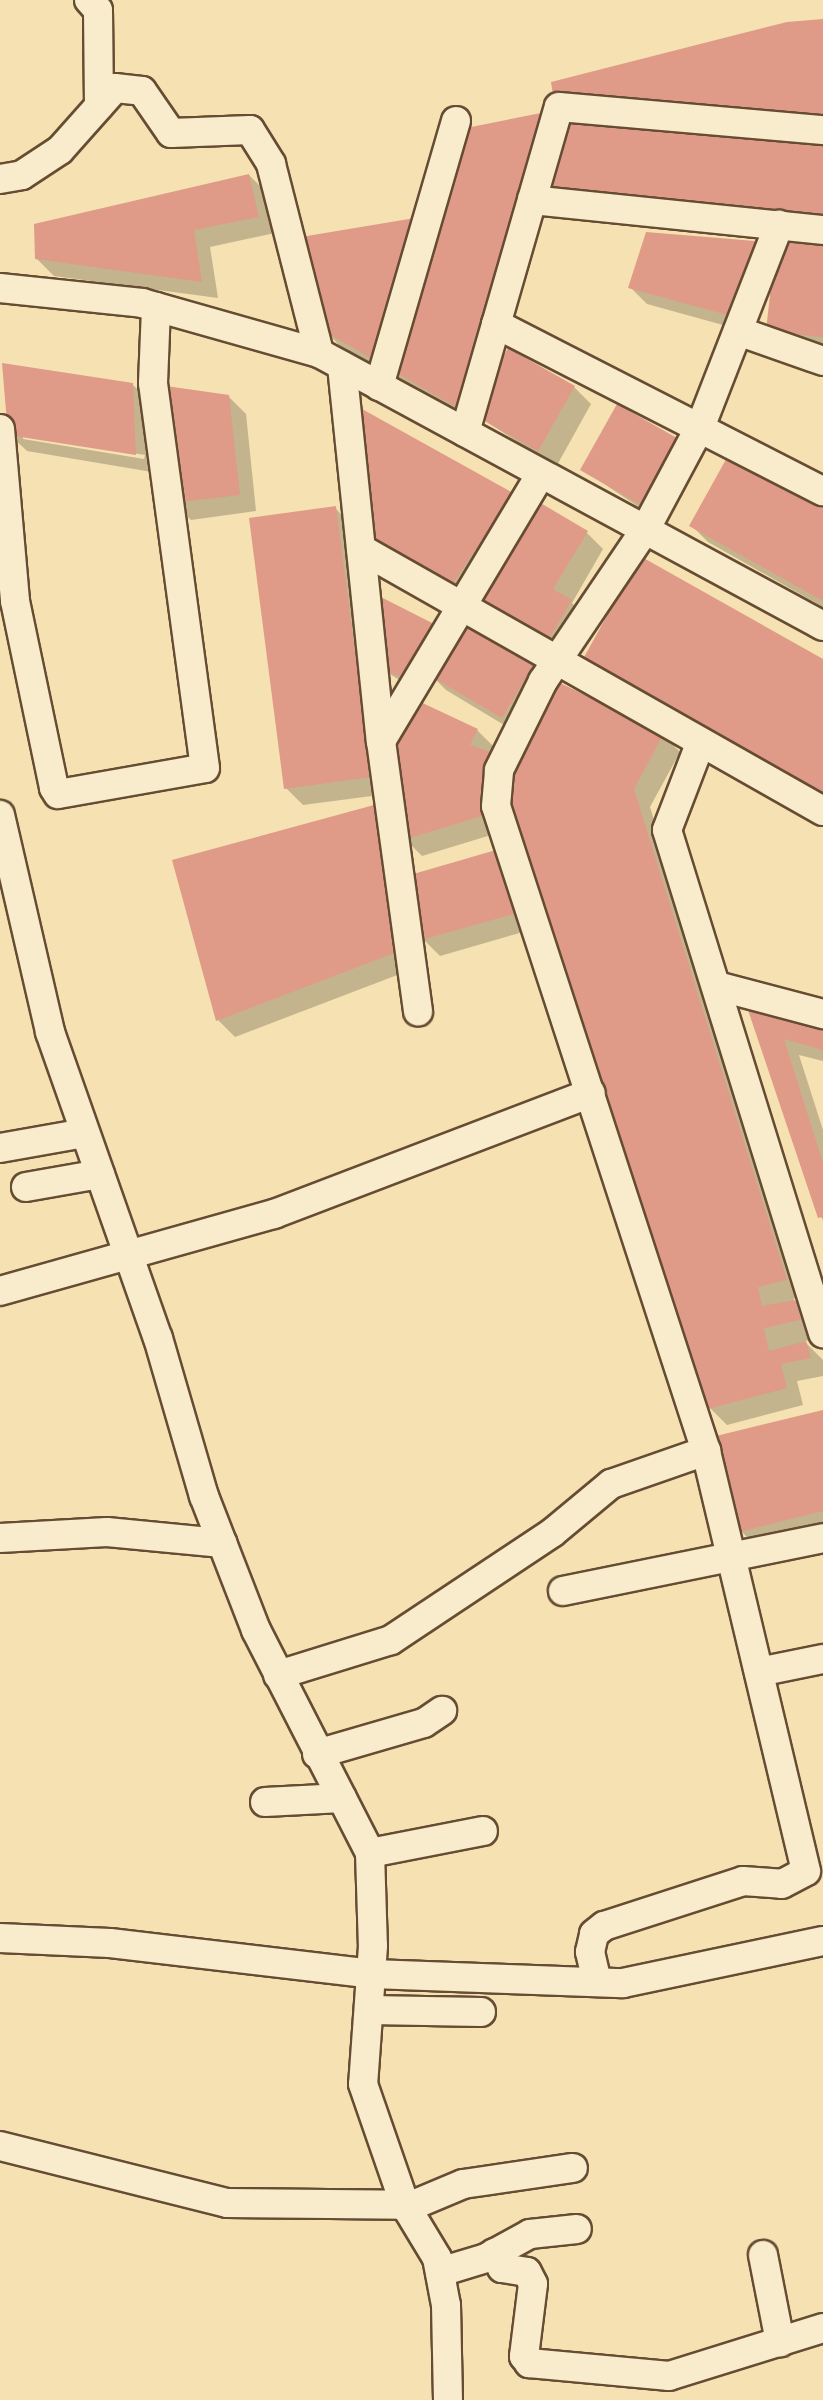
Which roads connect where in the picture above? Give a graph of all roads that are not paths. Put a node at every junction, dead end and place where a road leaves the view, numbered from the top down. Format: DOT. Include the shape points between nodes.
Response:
graph roads {
  1 [pos="89,0"];
  2 [pos="99,106"];
  3 [pos="456,121"];
  4 [pos="823,130"];
  5 [pos="0,179"];
  6 [pos="532,201"];
  7 [pos="779,225"];
  8 [pos="823,230"];
  9 [pos="0,288"];
  10 [pos="156,307"];
  11 [pos="496,324"];
  12 [pos="738,331"];
  13 [pos="330,359"];
  14 [pos="823,360"];
  15 [pos="379,386"];
  16 [pos="701,425"];
  17 [pos="0,429"];
  18 [pos="465,432"];
  19 [pos="541,474"];
  20 [pos="823,492"];
  21 [pos="645,530"];
  22 [pos="360,549"];
  23 [pos="462,605"];
  24 [pos="823,626"];
  25 [pos="558,659"];
  26 [pos="381,741"];
  27 [pos="700,744"];
  28 [pos="823,811"];
  29 [pos="1,825"];
  30 [pos="717,986"];
  31 [pos="418,1011"];
  32 [pos="823,1014"];
  33 [pos="591,1093"];
  34 [pos="85,1133"];
  35 [pos="0,1148"];
  36 [pos="100,1174"];
  37 [pos="26,1187"];
  38 [pos="812,1249"];
  39 [pos="130,1259"];
  40 [pos="0,1291"];
  41 [pos="823,1334"];
  42 [pos="706,1451"];
  43 [pos="0,1538"];
  44 [pos="823,1538"];
  45 [pos="222,1543"];
  46 [pos="732,1556"];
  47 [pos="563,1591"];
  48 [pos="823,1659"];
  49 [pos="759,1672"];
  50 [pos="278,1675"];
  51 [pos="442,1711"];
  52 [pos="317,1754"];
  53 [pos="342,1798"];
  54 [pos="265,1802"];
  55 [pos="483,1831"];
  56 [pos="370,1853"];
  57 [pos="0,1938"];
  58 [pos="823,1941"];
  59 [pos="372,1974"];
  60 [pos="597,1982"];
  61 [pos="370,2010"];
  62 [pos="481,2012"];
  63 [pos="0,2146"];
  64 [pos="573,2168"];
  65 [pos="405,2207"];
  66 [pos="577,2229"];
  67 [pos="494,2253"];
  68 [pos="764,2255"];
  69 [pos="440,2272"];
  70 [pos="823,2328"];
  71 [pos="780,2342"];
  72 [pos="448,2400"];
  1 -- 2 [label="street" via="98,10"];
  2 -- 5 [label="street" via="39,166"];
  2 -- 13 [label="street" via="115,88 130,87 142,91 172,133 250,130 271,164"];
  3 -- 15 [label="street"];
  4 -- 6 [label="street" via="566,104 559,107"];
  6 -- 7 [label="street"];
  6 -- 11 [label="street"];
  7 -- 8 [label="street"];
  7 -- 12 [label="street"];
  9 -- 10 [label="street"];
  10 -- 13 [label="street"];
  10 -- 17 [label="street" via="153,383 205,768 58,794 54,788 15,601"];
  11 -- 16 [label="street"];
  11 -- 18 [label="street"];
  12 -- 14 [label="street"];
  12 -- 16 [label="street"];
  13 -- 15 [label="street"];
  13 -- 22 [label="street"];
  15 -- 18 [label="street"];
  16 -- 20 [label="street"];
  16 -- 21 [label="street"];
  18 -- 19 [label="street"];
  19 -- 21 [label="street"];
  19 -- 23 [label="street"];
  21 -- 24 [label="street"];
  21 -- 25 [label="street"];
  22 -- 23 [label="street"];
  22 -- 26 [label="street"];
  23 -- 25 [label="street"];
  23 -- 26 [label="street"];
  25 -- 27 [label="street"];
  25 -- 33 [label="street" via="499,770 496,806"];
  26 -- 31 [label="street"];
  27 -- 28 [label="street"];
  27 -- 30 [label="street" via="667,830"];
  29 -- 34 [label="street" via="50,1032"];
  30 -- 32 [label="street"];
  30 -- 38 [label="street"];
  33 -- 39 [label="street" via="274,1214"];
  33 -- 42 [label="street"];
  34 -- 35 [label="street"];
  34 -- 36 [label="street"];
  36 -- 37 [label="street"];
  36 -- 39 [label="street"];
  38 -- 41 [label="street"];
  39 -- 40 [label="street"];
  39 -- 45 [label="street"];
  42 -- 46 [label="street"];
  42 -- 50 [label="street" via="611,1484 564,1525 391,1640"];
  43 -- 45 [label="street" via="107,1532"];
  44 -- 46 [label="street"];
  45 -- 50 [label="street"];
  46 -- 47 [label="street"];
  46 -- 49 [label="street"];
  48 -- 49 [label="street"];
  49 -- 60 [label="street" via="806,1871 782,1884 743,1881 604,1926 594,1934 590,1952"];
  50 -- 52 [label="street"];
  51 -- 52 [label="street" via="424,1723"];
  52 -- 53 [label="street"];
  53 -- 54 [label="street"];
  53 -- 56 [label="street"];
  55 -- 56 [label="street"];
  56 -- 59 [label="street"];
  57 -- 59 [label="street" via="124,1944"];
  58 -- 60 [label="street" via="623,1983"];
  59 -- 60 [label="street"];
  59 -- 61 [label="street"];
  61 -- 62 [label="street"];
  61 -- 65 [label="street" via="363,2084"];
  63 -- 65 [label="street" via="226,2203"];
  64 -- 65 [label="street" via="463,2184"];
  65 -- 69 [label="street"];
  66 -- 67 [label="street" via="530,2234"];
  67 -- 69 [label="street"];
  67 -- 71 [label="street" via="502,2268 527,2272 533,2284 524,2356 529,2363 669,2376"];
  68 -- 71 [label="street"];
  69 -- 72 [label="street"];
  70 -- 71 [label="street"];
}
